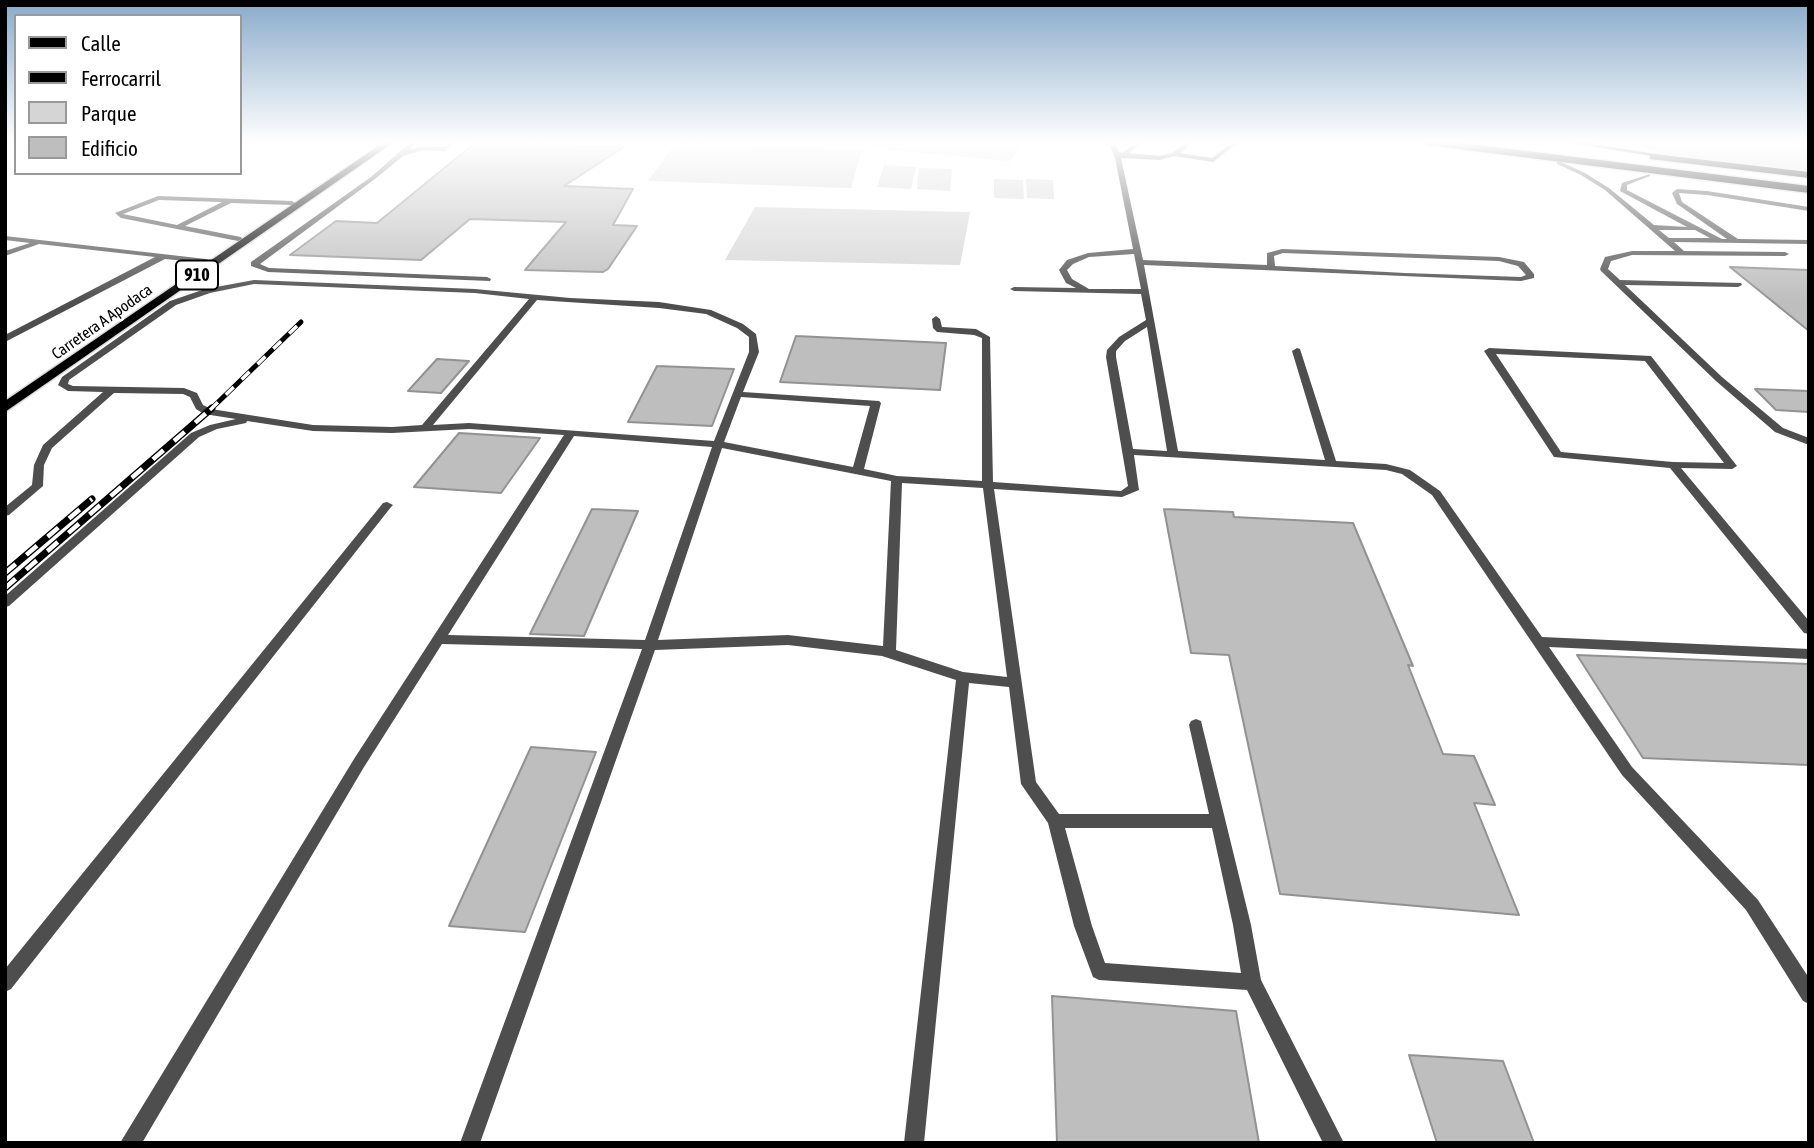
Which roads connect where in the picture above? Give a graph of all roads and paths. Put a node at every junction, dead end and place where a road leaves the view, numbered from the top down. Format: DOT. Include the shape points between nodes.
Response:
graph roads {
  1 [pos="303,196"];
  2 [pos="312,196"];
  3 [pos="349,196"];
  4 [pos="1127,196"];
  5 [pos="1615,196"];
  6 [pos="1632,196"];
  7 [pos="1675,196"];
  8 [pos="1723,196"];
  9 [pos="229,202"];
  10 [pos="292,203"];
  11 [pos="1809,209"];
  12 [pos="178,227"];
  13 [pos="1651,227"];
  14 [pos="1696,229"];
  15 [pos="5,237"];
  16 [pos="238,240"];
  17 [pos="1666,240"];
  18 [pos="1721,241"];
  19 [pos="1735,242"];
  20 [pos="38,243"];
  21 [pos="1806,244"];
  22 [pos="1681,252"];
  23 [pos="5,254"];
  24 [pos="1786,254"];
  25 [pos="1393,255"];
  26 [pos="1139,256"];
  27 [pos="162,257"];
  28 [pos="206,261"];
  29 [pos="1271,268"];
  30 [pos="1405,275"];
  31 [pos="487,279"];
  32 [pos="1618,282"];
  33 [pos="1738,285"];
  34 [pos="1014,289"];
  35 [pos="1087,291"];
  36 [pos="1146,292"];
  37 [pos="536,297"];
  38 [pos="936,318"];
  39 [pos="1150,321"];
  40 [pos="5,339"];
  41 [pos="1297,351"];
  42 [pos="111,390"];
  43 [pos="737,394"];
  44 [pos="5,398"];
  45 [pos="5,408"];
  46 [pos="253,419"];
  47 [pos="426,428"];
  48 [pos="571,432"];
  49 [pos="1809,442"];
  50 [pos="718,444"];
  51 [pos="1129,452"];
  52 [pos="1173,454"];
  53 [pos="1331,463"];
  54 [pos="1673,465"];
  55 [pos="858,471"];
  56 [pos="897,479"];
  57 [pos="988,485"];
  58 [pos="387,505"];
  59 [pos="5,513"];
  60 [pos="5,603"];
  61 [pos="1809,630"];
  62 [pos="440,639"];
  63 [pos="1539,642"];
  64 [pos="650,645"];
  65 [pos="889,653"];
  66 [pos="1809,654"];
  67 [pos="963,677"];
  68 [pos="1015,683"];
  69 [pos="1196,725"];
  70 [pos="1055,821"];
  71 [pos="1218,821"];
  72 [pos="1252,982"];
  73 [pos="5,983"];
  74 [pos="1809,995"];
  75 [pos="130,1143"];
  76 [pos="470,1143"];
  77 [pos="914,1143"];
  78 [pos="1334,1143"];
  1 -- 10 [label="main road, 910"];
  2 -- 45 [label="main road, Carretera A Apodaca / 910"];
  3 -- 31 [label="lane" via="254,264 268,270"];
  4 -- 26 [label="lane"];
  5 -- 13 [label="lane"];
  6 -- 14 [label="lane"];
  7 -- 19 [label="lane"];
  8 -- 11 [label="lane"];
  9 -- 10 [label="lane"];
  9 -- 12 [label="lane"];
  9 -- 12 [label="lane" via="158,198 119,213"];
  10 -- 16 [label="main road, 910"];
  12 -- 16 [label="lane"];
  13 -- 14 [label="lane"];
  13 -- 17 [label="lane"];
  14 -- 18 [label="lane"];
  15 -- 20 [label="lane"];
  16 -- 28 [label="main road, 910"];
  17 -- 18 [label="lane"];
  17 -- 22 [label="lane"];
  18 -- 19 [label="lane"];
  19 -- 21 [label="lane"];
  20 -- 23 [label="lane"];
  20 -- 27 [label="lane"];
  22 -- 24 [label="lane"];
  22 -- 32 [label="lane" via="1632,253 1608,259 1604,269"];
  25 -- 29 [label="lane" via="1277,251 1270,255"];
  25 -- 30 [label="lane"];
  25 -- 30 [label="lane" via="1510,261 1521,264 1531,276"];
  26 -- 29 [label="lane"];
  26 -- 35 [label="lane" via="1097,253 1070,262 1063,270 1069,281"];
  26 -- 36 [label="lane"];
  27 -- 28 [label="lane"];
  27 -- 40 [label="lane"];
  28 -- 44 [label="main road, 910"];
  29 -- 30 [label="lane"];
  32 -- 33 [label="lane"];
  32 -- 49 [label="lane" via="1779,430"];
  34 -- 35 [label="lane"];
  35 -- 36 [label="lane"];
  36 -- 39 [label="lane"];
  37 -- 42 [label="lane" via="321,284 226,286 190,296 158,312 63,382 71,389"];
  37 -- 43 [label="lane" via="659,305 726,319 748,331 755,341"];
  37 -- 47 [label="lane"];
  38 -- 57 [label="lane" via="940,330 986,337"];
  39 -- 51 [label="lane" via="1112,350"];
  39 -- 52 [label="lane"];
  41 -- 53 [label="lane"];
  42 -- 46 [label="lane" via="188,392 204,410"];
  42 -- 59 [label="lane" via="47,447 37,486"];
  43 -- 50 [label="lane"];
  43 -- 55 [label="lane" via="876,403"];
  46 -- 47 [label="lane" via="332,430"];
  46 -- 60 [label="lane" via="195,435"];
  47 -- 48 [label="lane"];
  48 -- 50 [label="lane"];
  48 -- 62 [label="lane"];
  50 -- 55 [label="lane"];
  50 -- 64 [label="lane"];
  51 -- 52 [label="lane"];
  51 -- 57 [label="lane" via="1135,486 1122,494"];
  52 -- 53 [label="lane"];
  53 -- 63 [label="lane" via="1406,472 1436,493"];
  54 -- 54 [label="lane" via="1558,456 1489,351 1648,358 1732,466"];
  54 -- 61 [label="lane"];
  55 -- 56 [label="lane"];
  56 -- 57 [label="lane"];
  56 -- 65 [label="lane"];
  57 -- 68 [label="lane"];
  58 -- 73 [label="lane"];
  62 -- 64 [label="lane"];
  62 -- 75 [label="lane" via="359,764"];
  63 -- 66 [label="lane"];
  63 -- 74 [label="lane" via="1627,771 1752,905"];
  64 -- 65 [label="lane" via="788,640"];
  64 -- 76 [label="lane"];
  65 -- 67 [label="lane"];
  67 -- 68 [label="lane"];
  67 -- 77 [label="lane"];
  68 -- 70 [label="lane" via="1029,784"];
  69 -- 71 [label="lane"];
  70 -- 71 [label="lane"];
  70 -- 72 [label="lane" via="1100,971"];
  71 -- 72 [label="lane"];
  72 -- 78 [label="lane"];
}
